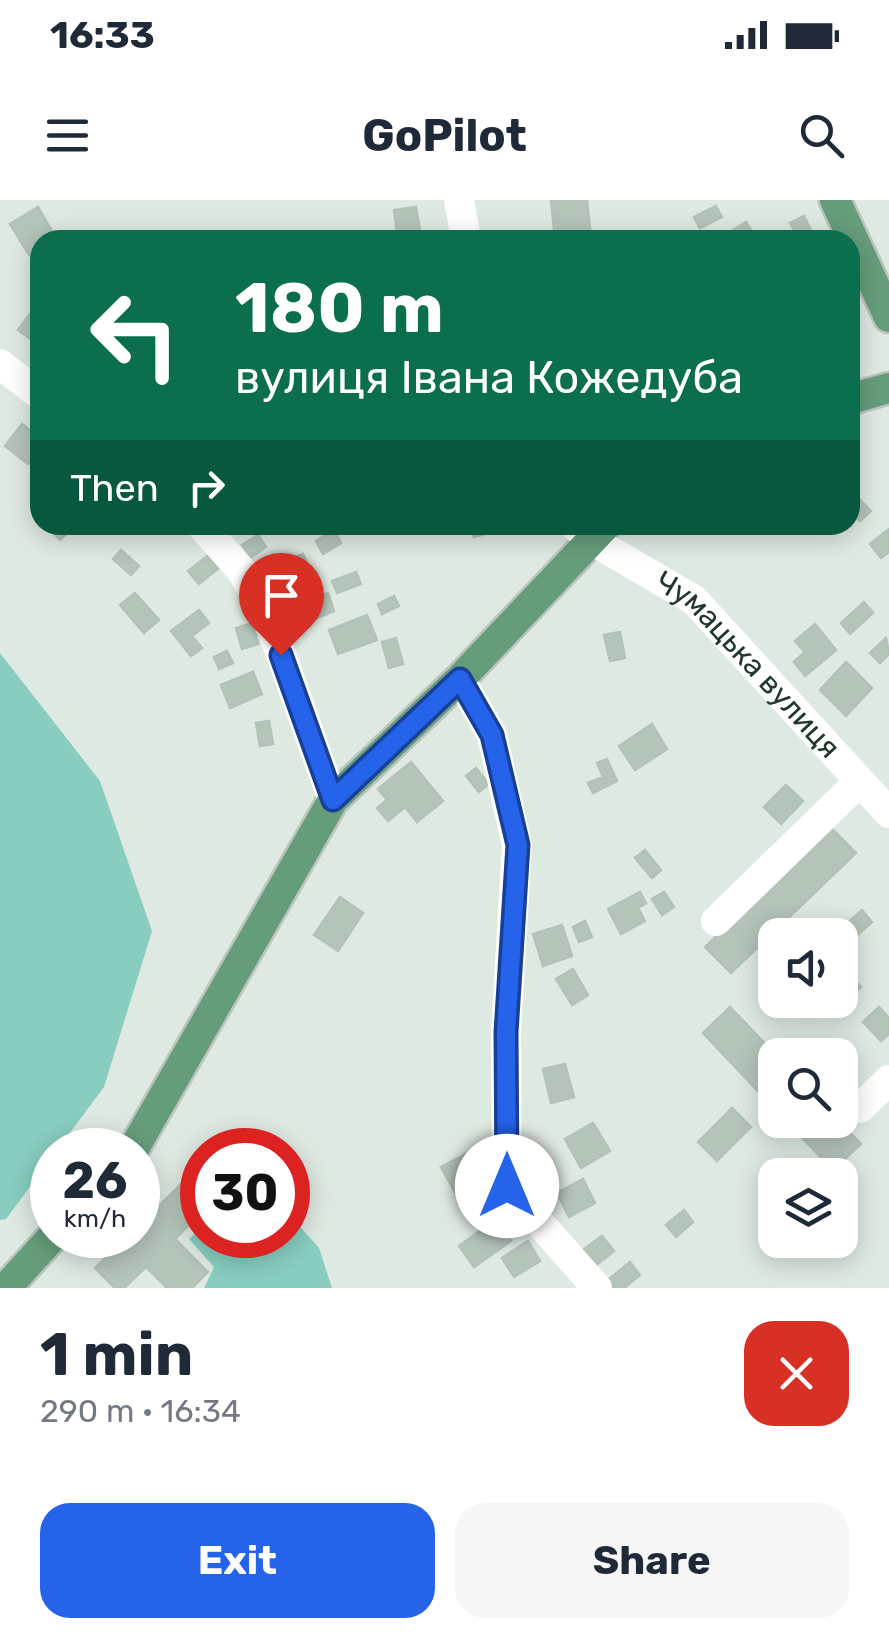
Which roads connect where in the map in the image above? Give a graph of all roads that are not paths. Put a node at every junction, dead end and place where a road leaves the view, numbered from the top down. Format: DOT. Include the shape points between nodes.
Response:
graph roads {
  1 [pos="459,200"];
  2 [pos="835,200"];
  3 [pos="464,230"];
  4 [pos="849,230"];
  5 [pos="860,254"];
  6 [pos="889,316"];
  7 [pos="0,364"];
  8 [pos="30,387"];
  9 [pos="889,388"];
  10 [pos="860,396"];
  11 [pos="210,535"];
  12 [pos="586,535"];
  13 [pos="597,535"];
  14 [pos="460,679"];
  15 [pos="859,782"];
  16 [pos="333,800"];
  17 [pos="889,813"];
  18 [pos="716,921"];
  19 [pos="889,1080"];
  20 [pos="860,1108"];
  21 [pos="146,1128"];
  22 [pos="33,1258"];
  23 [pos="6,1288"];
  24 [pos="596,1288"];
  1 -- 3 [label="street"];
  2 -- 4 [label="main road"];
  5 -- 6 [label="main road"];
  7 -- 8 [label="street"];
  9 -- 10 [label="main road"];
  11 -- 16 [label="street" via="242,571 268,618"];
  12 -- 14 [label="main road"];
  13 -- 15 [label="street, Чумацька вулиця" via="694,600"];
  14 -- 16 [label="main road"];
  14 -- 24 [label="street" via="492,735 518,845 506,1032 507,1186"];
  15 -- 17 [label="street, Чумацька вулиця"];
  15 -- 18 [label="street"];
  16 -- 21 [label="main road"];
  19 -- 20 [label="street"];
  22 -- 23 [label="main road"];
}
